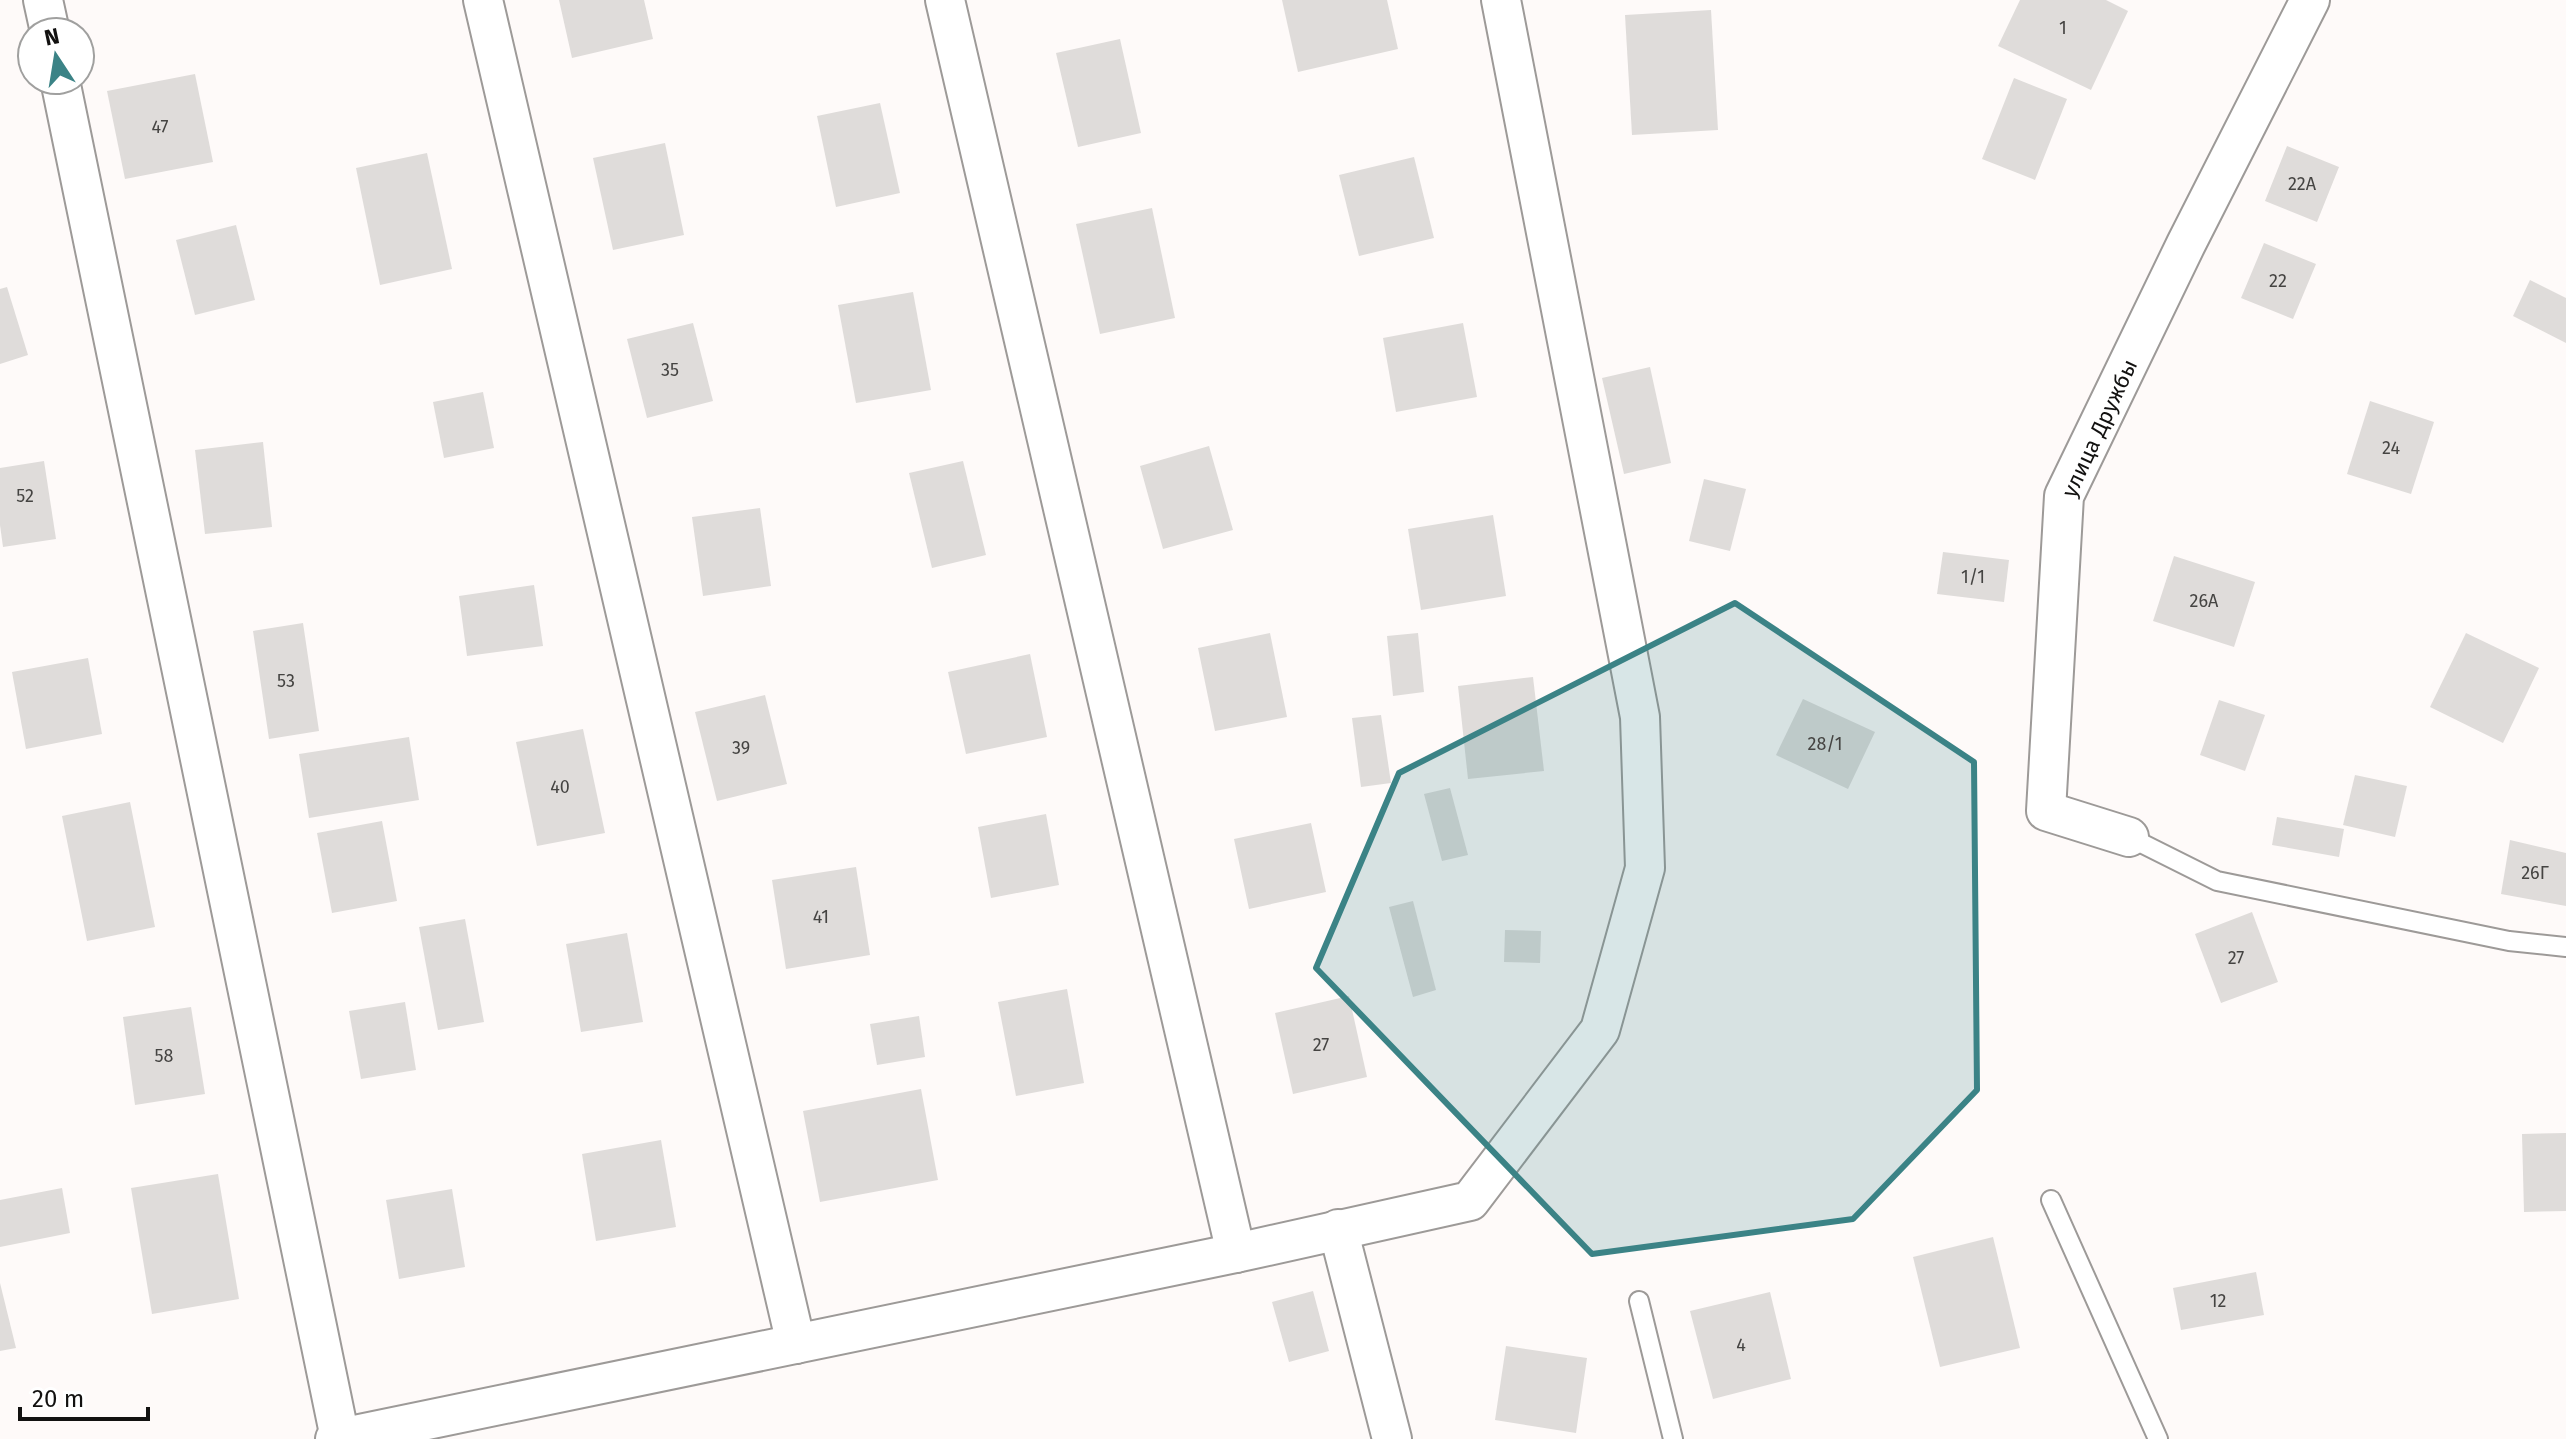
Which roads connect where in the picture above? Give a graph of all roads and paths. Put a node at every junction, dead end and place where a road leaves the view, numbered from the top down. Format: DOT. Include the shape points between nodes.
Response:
graph roads {
  1 [pos="483,0"];
  2 [pos="945,0"];
  3 [pos="1501,0"];
  4 [pos="2310,0"];
  5 [pos="63,96"];
  6 [pos="2129,837"];
  7 [pos="2566,947"];
  8 [pos="2051,1200"];
  9 [pos="1338,1229"];
  10 [pos="1236,1253"];
  11 [pos="1639,1301"];
  12 [pos="796,1344"];
  13 [pos="338,1438"];
  14 [pos="1392,1439"];
  15 [pos="1673,1439"];
  16 [pos="2158,1439"];
  1 -- 12 [label="street"];
  2 -- 10 [label="street"];
  3 -- 9 [label="street" via="1640,717 1645,868 1600,1030 1470,1201"];
  4 -- 6 [label="street, улица Дружбы" via="2064,496 2046,811"];
  5 -- 13 [label="street"];
  6 -- 7 [label="lane" via="2217,881 2509,941"];
  8 -- 16 [label="lane"];
  9 -- 10 [label="street"];
  9 -- 14 [label="street"];
  10 -- 12 [label="street"];
  11 -- 15 [label="lane"];
  12 -- 13 [label="street"];
}
